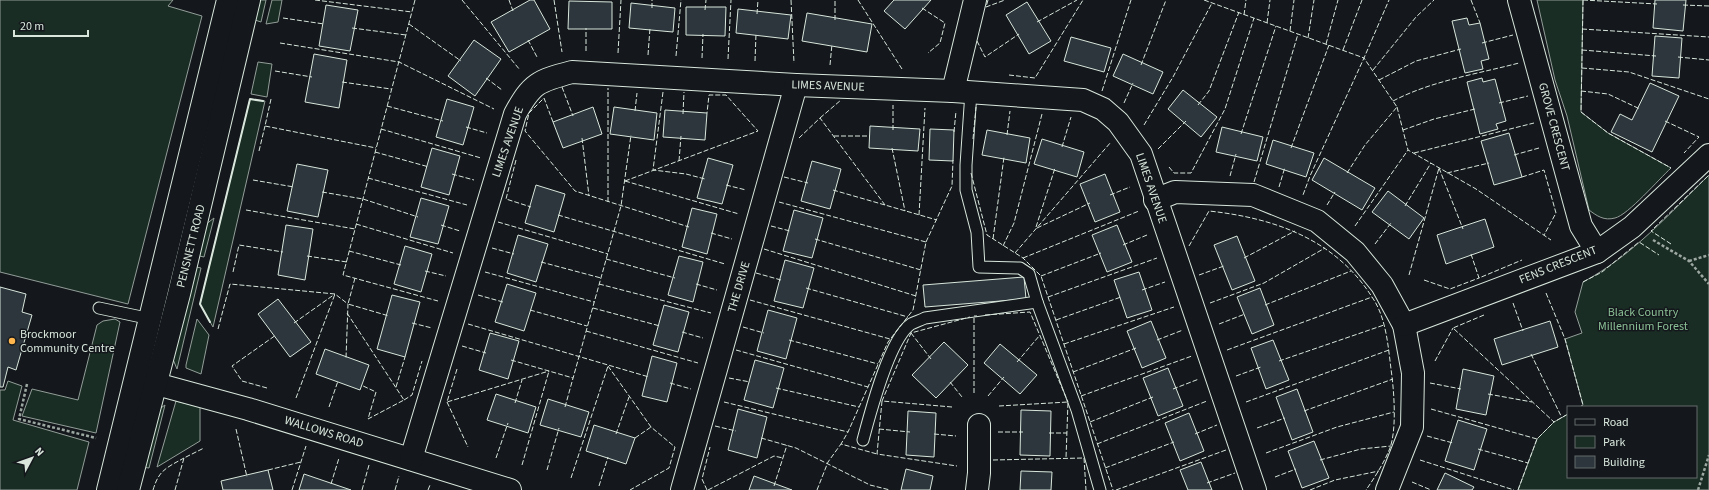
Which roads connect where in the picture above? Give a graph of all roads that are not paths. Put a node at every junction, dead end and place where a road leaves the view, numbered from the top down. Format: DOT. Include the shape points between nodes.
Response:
graph roads {
  1 [pos="228,0"];
  2 [pos="249,0"];
  3 [pos="975,0"];
  4 [pos="1519,0"];
  5 [pos="796,85"];
  6 [pos="962,92"];
  7 [pos="1709,155"];
  8 [pos="1155,200"];
  9 [pos="1596,252"];
  10 [pos="179,294"];
  11 [pos="1037,302"];
  12 [pos="99,308"];
  13 [pos="151,318"];
  14 [pos="1404,325"];
  15 [pos="168,338"];
  16 [pos="146,382"];
  17 [pos="979,425"];
  18 [pos="863,440"];
  19 [pos="411,459"];
  20 [pos="113,469"];
  21 [pos="108,490"];
  22 [pos="128,490"];
  23 [pos="510,490"];
  24 [pos="682,490"];
  25 [pos="977,490"];
  26 [pos="1100,490"];
  27 [pos="1255,490"];
  28 [pos="1387,490"];
  1 -- 13 [label="street, PENSNETT ROAD"];
  2 -- 10 [label="street, PENSNETT ROAD"];
  3 -- 6 [label="street"];
  4 -- 9 [label="street, GROVE CRESCENT" via="1581,226"];
  5 -- 6 [label="street, LIMES AVENUE"];
  5 -- 19 [label="street, LIMES AVENUE" via="572,72 544,79 526,94 515,114"];
  5 -- 24 [label="street, THE DRIVE"];
  6 -- 8 [label="street, LIMES AVENUE" via="1083,100 1103,109 1118,122 1141,154"];
  6 -- 11 [label="lane" via="966,190 977,232 979,267 1020,268 1029,274"];
  7 -- 9 [label="street, FENS CRESCENT" via="1632,227"];
  8 -- 14 [label="street" via="1175,192 1253,195 1317,221 1355,252 1382,285"];
  8 -- 27 [label="street, LIMES AVENUE"];
  9 -- 14 [label="street, FENS CRESCENT"];
  10 -- 13 [label="lane" via="163,314"];
  10 -- 15 [label="street, PENSNETT ROAD"];
  11 -- 18 [label="lane" via="925,318 911,325 900,337 876,392"];
  11 -- 26 [label="lane" via="1076,410"];
  12 -- 13 [label="lane"];
  13 -- 15 [label="lane"];
  13 -- 16 [label="street, PENSNETT ROAD"];
  14 -- 28 [label="street" via="1413,373 1412,427"];
  15 -- 16 [label="street, PENSNETT ROAD"];
  16 -- 19 [label="street, WALLOWS ROAD" via="248,409"];
  16 -- 20 [label="street, PENSNETT ROAD" via="120,444"];
  16 -- 20 [label="street" via="123,461"];
  16 -- 22 [label="street, PENSNETT ROAD"];
  17 -- 25 [label="street"];
  19 -- 23 [label="street, WALLOWS ROAD"];
  20 -- 21 [label="street, PENSNETT ROAD"];
}
